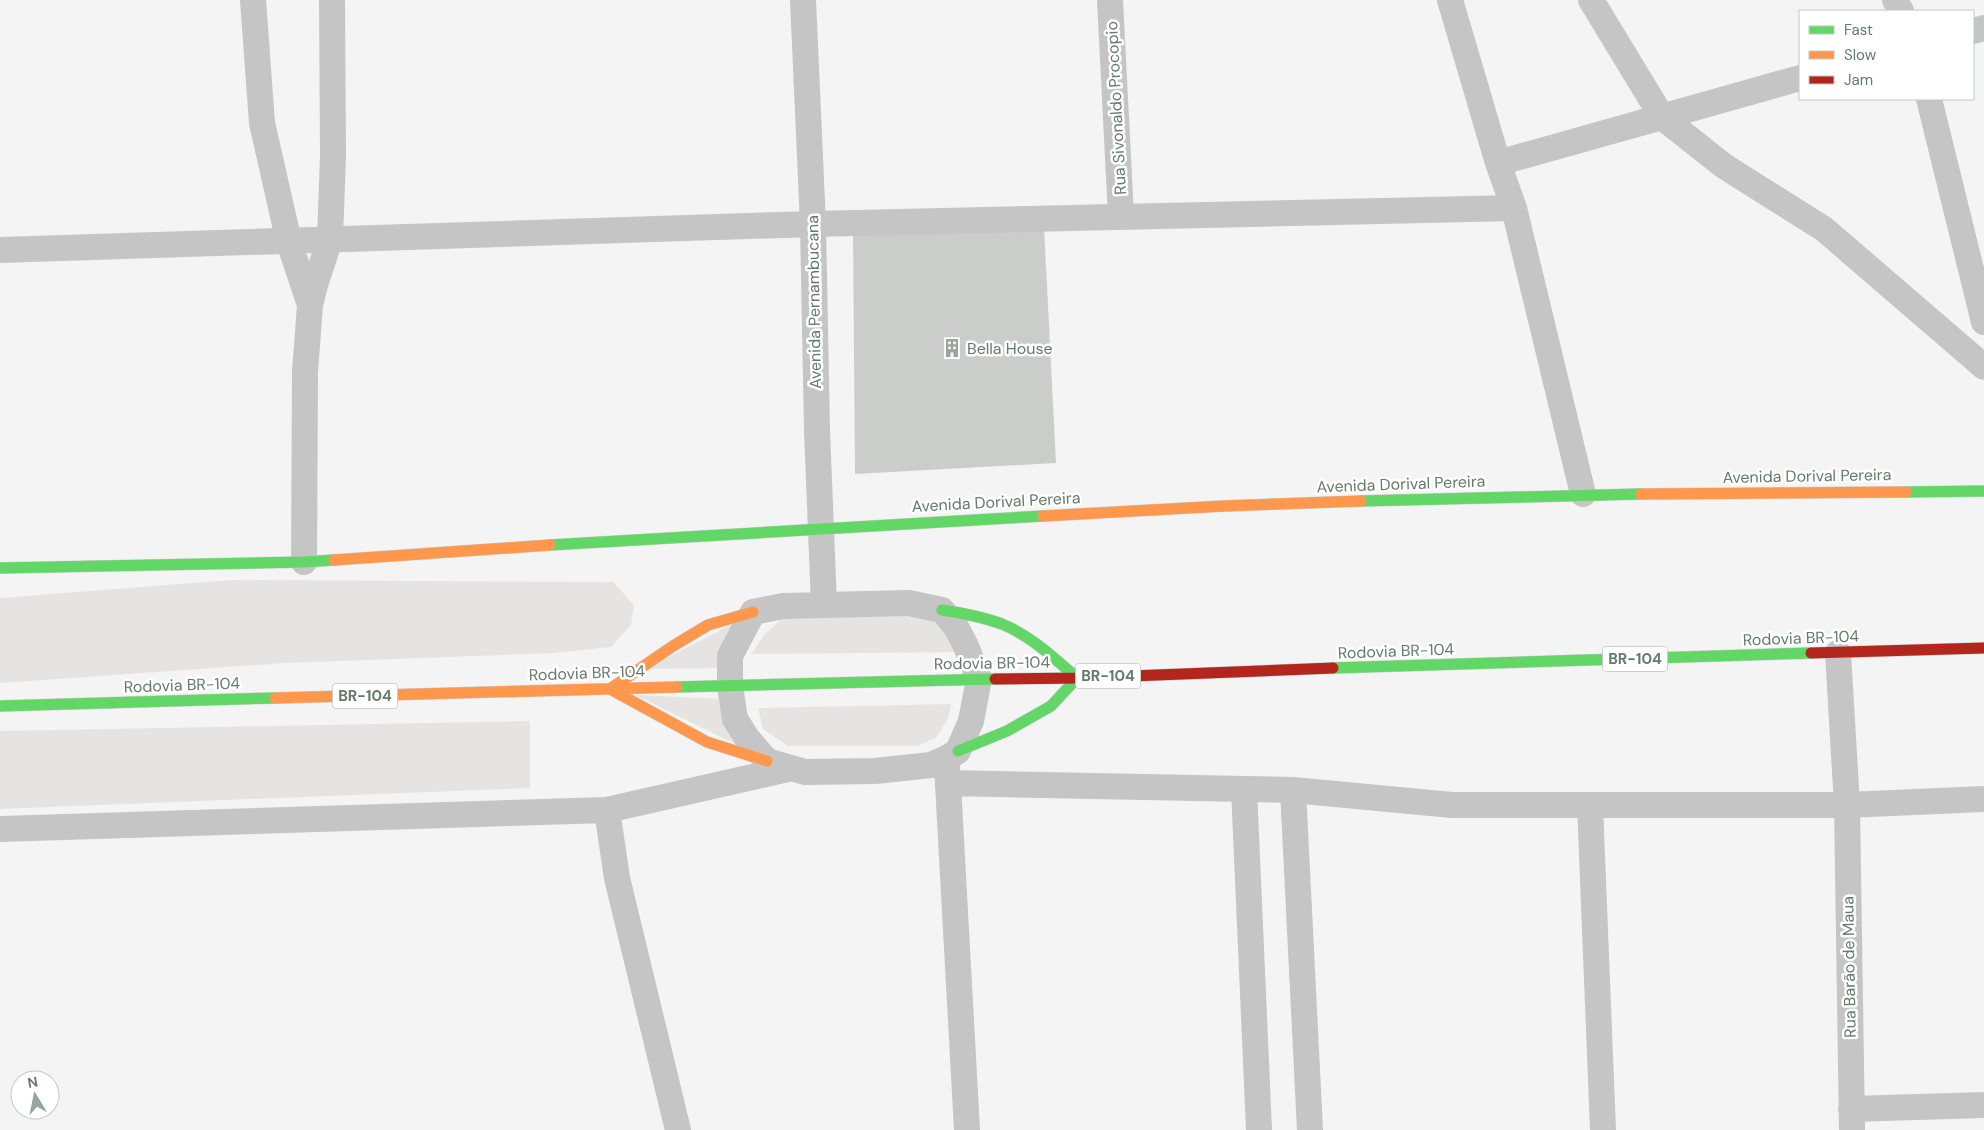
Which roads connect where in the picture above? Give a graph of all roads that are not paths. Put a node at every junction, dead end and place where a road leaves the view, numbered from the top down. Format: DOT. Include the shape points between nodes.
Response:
graph roads {
  1 [pos="253,0"];
  2 [pos="332,0"];
  3 [pos="803,0"];
  4 [pos="1110,0"];
  5 [pos="1450,0"];
  6 [pos="1590,0"];
  7 [pos="1799,78"];
  8 [pos="1930,100"];
  9 [pos="1662,117"];
  10 [pos="1498,163"];
  11 [pos="1514,208"];
  12 [pos="1121,216"];
  13 [pos="813,224"];
  14 [pos="330,239"];
  15 [pos="289,242"];
  16 [pos="0,250"];
  17 [pos="310,305"];
  18 [pos="1984,322"];
  19 [pos="1984,367"];
  20 [pos="1984,491"];
  21 [pos="1583,494"];
  22 [pos="820,528"];
  23 [pos="304,562"];
  24 [pos="0,568"];
  25 [pos="824,605"];
  26 [pos="942,610"];
  27 [pos="753,612"];
  28 [pos="1984,648"];
  29 [pos="1838,653"];
  30 [pos="1077,678"];
  31 [pos="979,679"];
  32 [pos="730,686"];
  33 [pos="610,689"];
  34 [pos="0,706"];
  35 [pos="767,761"];
  36 [pos="951,764"];
  37 [pos="793,768"];
  38 [pos="1244,789"];
  39 [pos="1294,790"];
  40 [pos="1984,800"];
  41 [pos="1590,805"];
  42 [pos="1846,805"];
  43 [pos="607,810"];
  44 [pos="0,829"];
  45 [pos="1984,1105"];
  46 [pos="1852,1120"];
  47 [pos="678,1130"];
  48 [pos="967,1130"];
  49 [pos="1260,1130"];
  50 [pos="1310,1130"];
  51 [pos="1603,1130"];
  1 -- 15 [label="street" via="262,123"];
  2 -- 14 [label="street"];
  3 -- 13 [label="street, Avenida Pernambucana"];
  4 -- 12 [label="street, Rua Sivonaldo Procopio"];
  5 -- 10 [label="street"];
  6 -- 9 [label="street"];
  7 -- 9 [label="street"];
  8 -- 18 [label="street"];
  9 -- 10 [label="street"];
  9 -- 19 [label="street" via="1724,166 1824,229"];
  10 -- 11 [label="street"];
  11 -- 12 [label="street"];
  11 -- 21 [label="street"];
  12 -- 13 [label="street"];
  13 -- 14 [label="street"];
  13 -- 22 [label="street, Avenida Pernambucana"];
  14 -- 15 [label="street"];
  14 -- 17 [label="street"];
  15 -- 16 [label="street"];
  15 -- 17 [label="street"];
  17 -- 23 [label="street" via="305,372"];
  20 -- 21 [label="main road, Avenida Dorival Pereira"];
  21 -- 22 [label="main road, Avenida Dorival Pereira" via="1214,507"];
  22 -- 23 [label="main road, Avenida Dorival Pereira"];
  22 -- 25 [label="street, Avenida Pernambucana"];
  23 -- 24 [label="main road, Avenida Dorival Pereira"];
  25 -- 26 [label="street" via="909,603"];
  25 -- 27 [label="street" via="782,606"];
  26 -- 30 [label="main road" via="979,617 1012,629"];
  26 -- 31 [label="street" via="960,633"];
  27 -- 32 [label="street" via="730,656"];
  27 -- 33 [label="main road" via="708,625"];
  28 -- 29 [label="main road, Rodovia BR-104 / BR-104"];
  29 -- 30 [label="main road, Rodovia BR-104 / BR-104"];
  29 -- 42 [label="street, Rua Barão de Maua"];
  30 -- 31 [label="main road, Rodovia BR-104 / BR-104"];
  30 -- 36 [label="main road" via="1051,706"];
  31 -- 32 [label="main road, Rodovia BR-104 / BR-104"];
  31 -- 36 [label="street" via="971,721"];
  32 -- 33 [label="main road, Rodovia BR-104 / BR-104"];
  32 -- 35 [label="street" via="735,719"];
  33 -- 34 [label="main road, Rodovia BR-104 / BR-104"];
  33 -- 35 [label="main road" via="707,742"];
  35 -- 37 [label="street"];
  36 -- 37 [label="street" via="875,771 805,772"];
  36 -- 38 [label="street"];
  36 -- 48 [label="street"];
  37 -- 43 [label="street"];
  38 -- 39 [label="street"];
  38 -- 49 [label="street"];
  39 -- 41 [label="street" via="1452,805"];
  39 -- 50 [label="street"];
  40 -- 42 [label="street"];
  41 -- 42 [label="street"];
  41 -- 51 [label="street"];
  42 -- 46 [label="street, Rua Barão de Maua"];
  43 -- 44 [label="street"];
  43 -- 47 [label="street" via="616,878"];
  45 -- 46 [label="street"];
}
